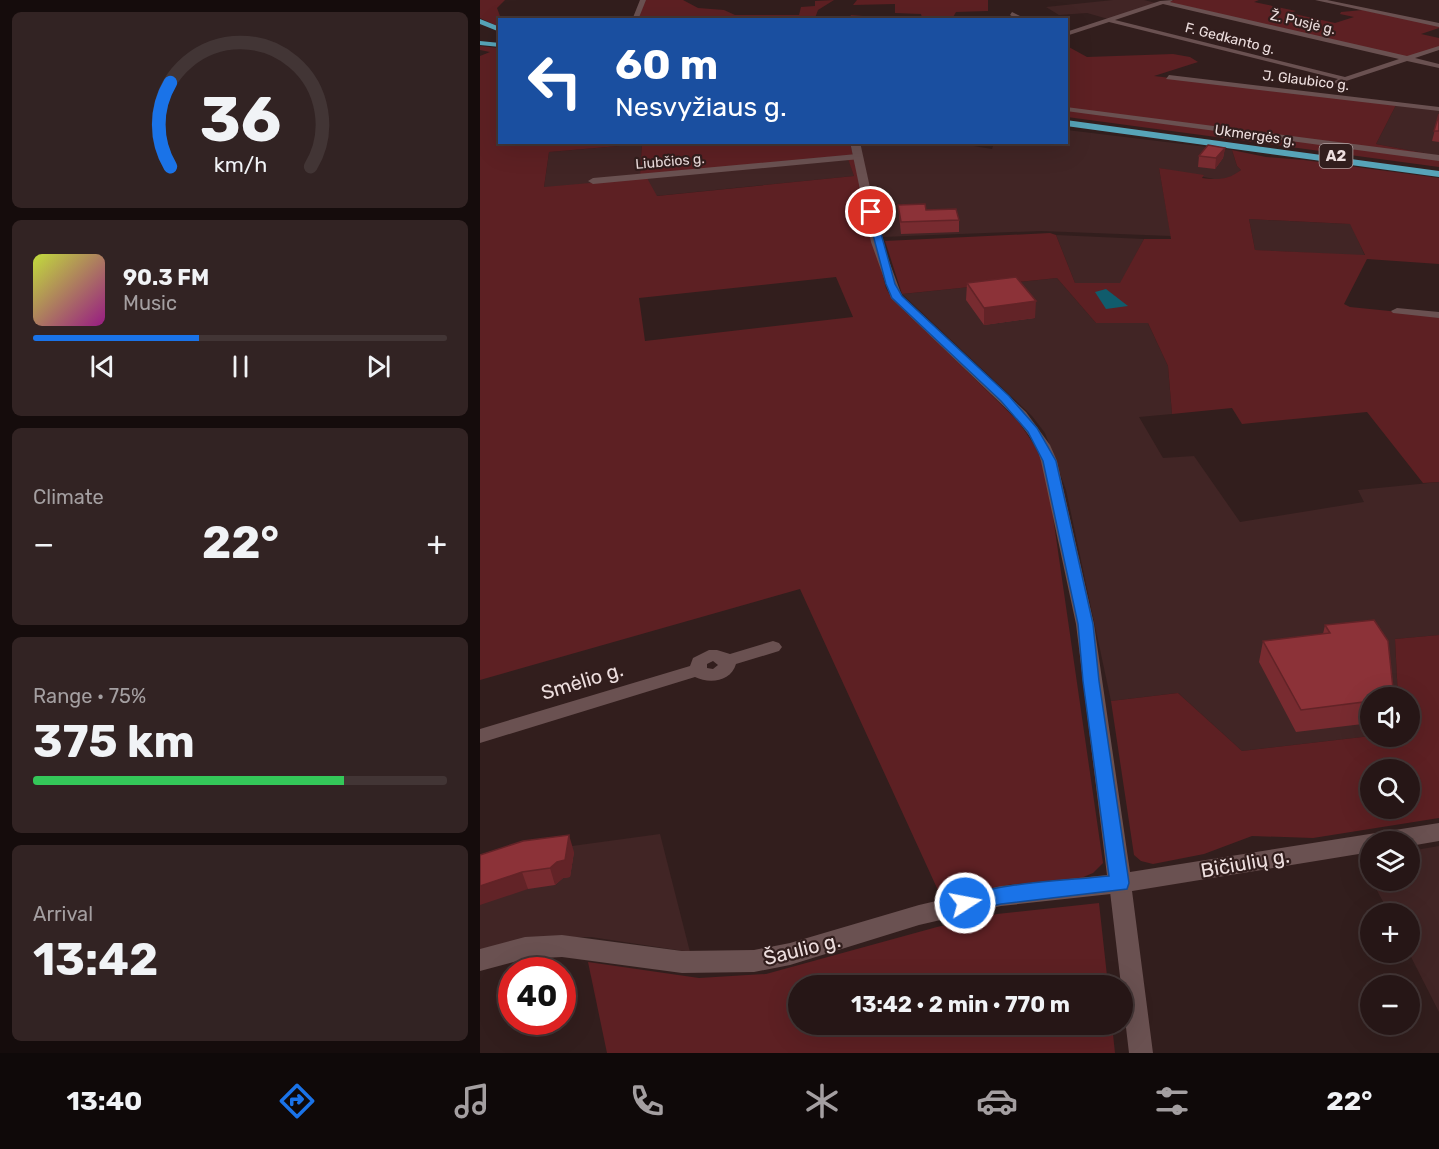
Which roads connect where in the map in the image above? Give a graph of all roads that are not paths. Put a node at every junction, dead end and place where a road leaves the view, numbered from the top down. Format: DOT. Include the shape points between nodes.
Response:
graph roads {
  1 [pos="643,0"];
  2 [pos="1318,0"];
  3 [pos="1166,1"];
  4 [pos="1012,14"];
  5 [pos="636,18"];
  6 [pos="1020,18"];
  7 [pos="1108,20"];
  8 [pos="480,21"];
  9 [pos="1439,25"];
  10 [pos="480,29"];
  11 [pos="498,31"];
  12 [pos="498,32"];
  13 [pos="1068,33"];
  14 [pos="480,43"];
  15 [pos="498,45"];
  16 [pos="1439,48"];
  17 [pos="1407,59"];
  18 [pos="1439,66"];
  19 [pos="1169,77"];
  20 [pos="1345,79"];
  21 [pos="1304,94"];
  22 [pos="1439,108"];
  23 [pos="1068,110"];
  24 [pos="1068,121"];
  25 [pos="856,150"];
  26 [pos="1439,158"];
  27 [pos="1439,172"];
  28 [pos="593,181"];
  29 [pos="1397,311"];
  30 [pos="1439,315"];
  31 [pos="773,647"];
  32 [pos="480,736"];
  33 [pos="1439,832"];
  34 [pos="1420,835"];
  35 [pos="1360,845"];
  36 [pos="1120,883"];
  37 [pos="480,960"];
  38 [pos="1141,1053"];
  1 -- 5 [label="street"];
  2 -- 9 [label="street"];
  3 -- 7 [label="street"];
  3 -- 17 [label="street, Ž. Pusjė g."];
  4 -- 6 [label="street"];
  7 -- 13 [label="street"];
  7 -- 20 [label="street, F. Gedkanto g."];
  8 -- 11 [label="highway"];
  10 -- 12 [label="highway"];
  14 -- 15 [label="highway"];
  16 -- 17 [label="street"];
  17 -- 18 [label="street, Ž. Pusjė g."];
  17 -- 20 [label="street"];
  19 -- 21 [label="street, J. Glaubico g."];
  20 -- 21 [label="street"];
  21 -- 22 [label="street, J. Glaubico g."];
  23 -- 26 [label="street"];
  24 -- 27 [label="highway, Ukmergės g. / A2"];
  25 -- 28 [label="street, Liubčios g."];
  25 -- 36 [label="street" via="877,238 897,298 1021,415 1049,461 1085,624"];
  29 -- 30 [label="street"];
  31 -- 32 [label="street, Smėlio g." via="727,662 727,667 717,675 709,676 698,670"];
  33 -- 34 [label="street"];
  35 -- 36 [label="street, Bičiulių g."];
  36 -- 37 [label="street, Šaulio g." via="965,903 754,961 682,962 562,946 525,948"];
  36 -- 38 [label="street"];
}
